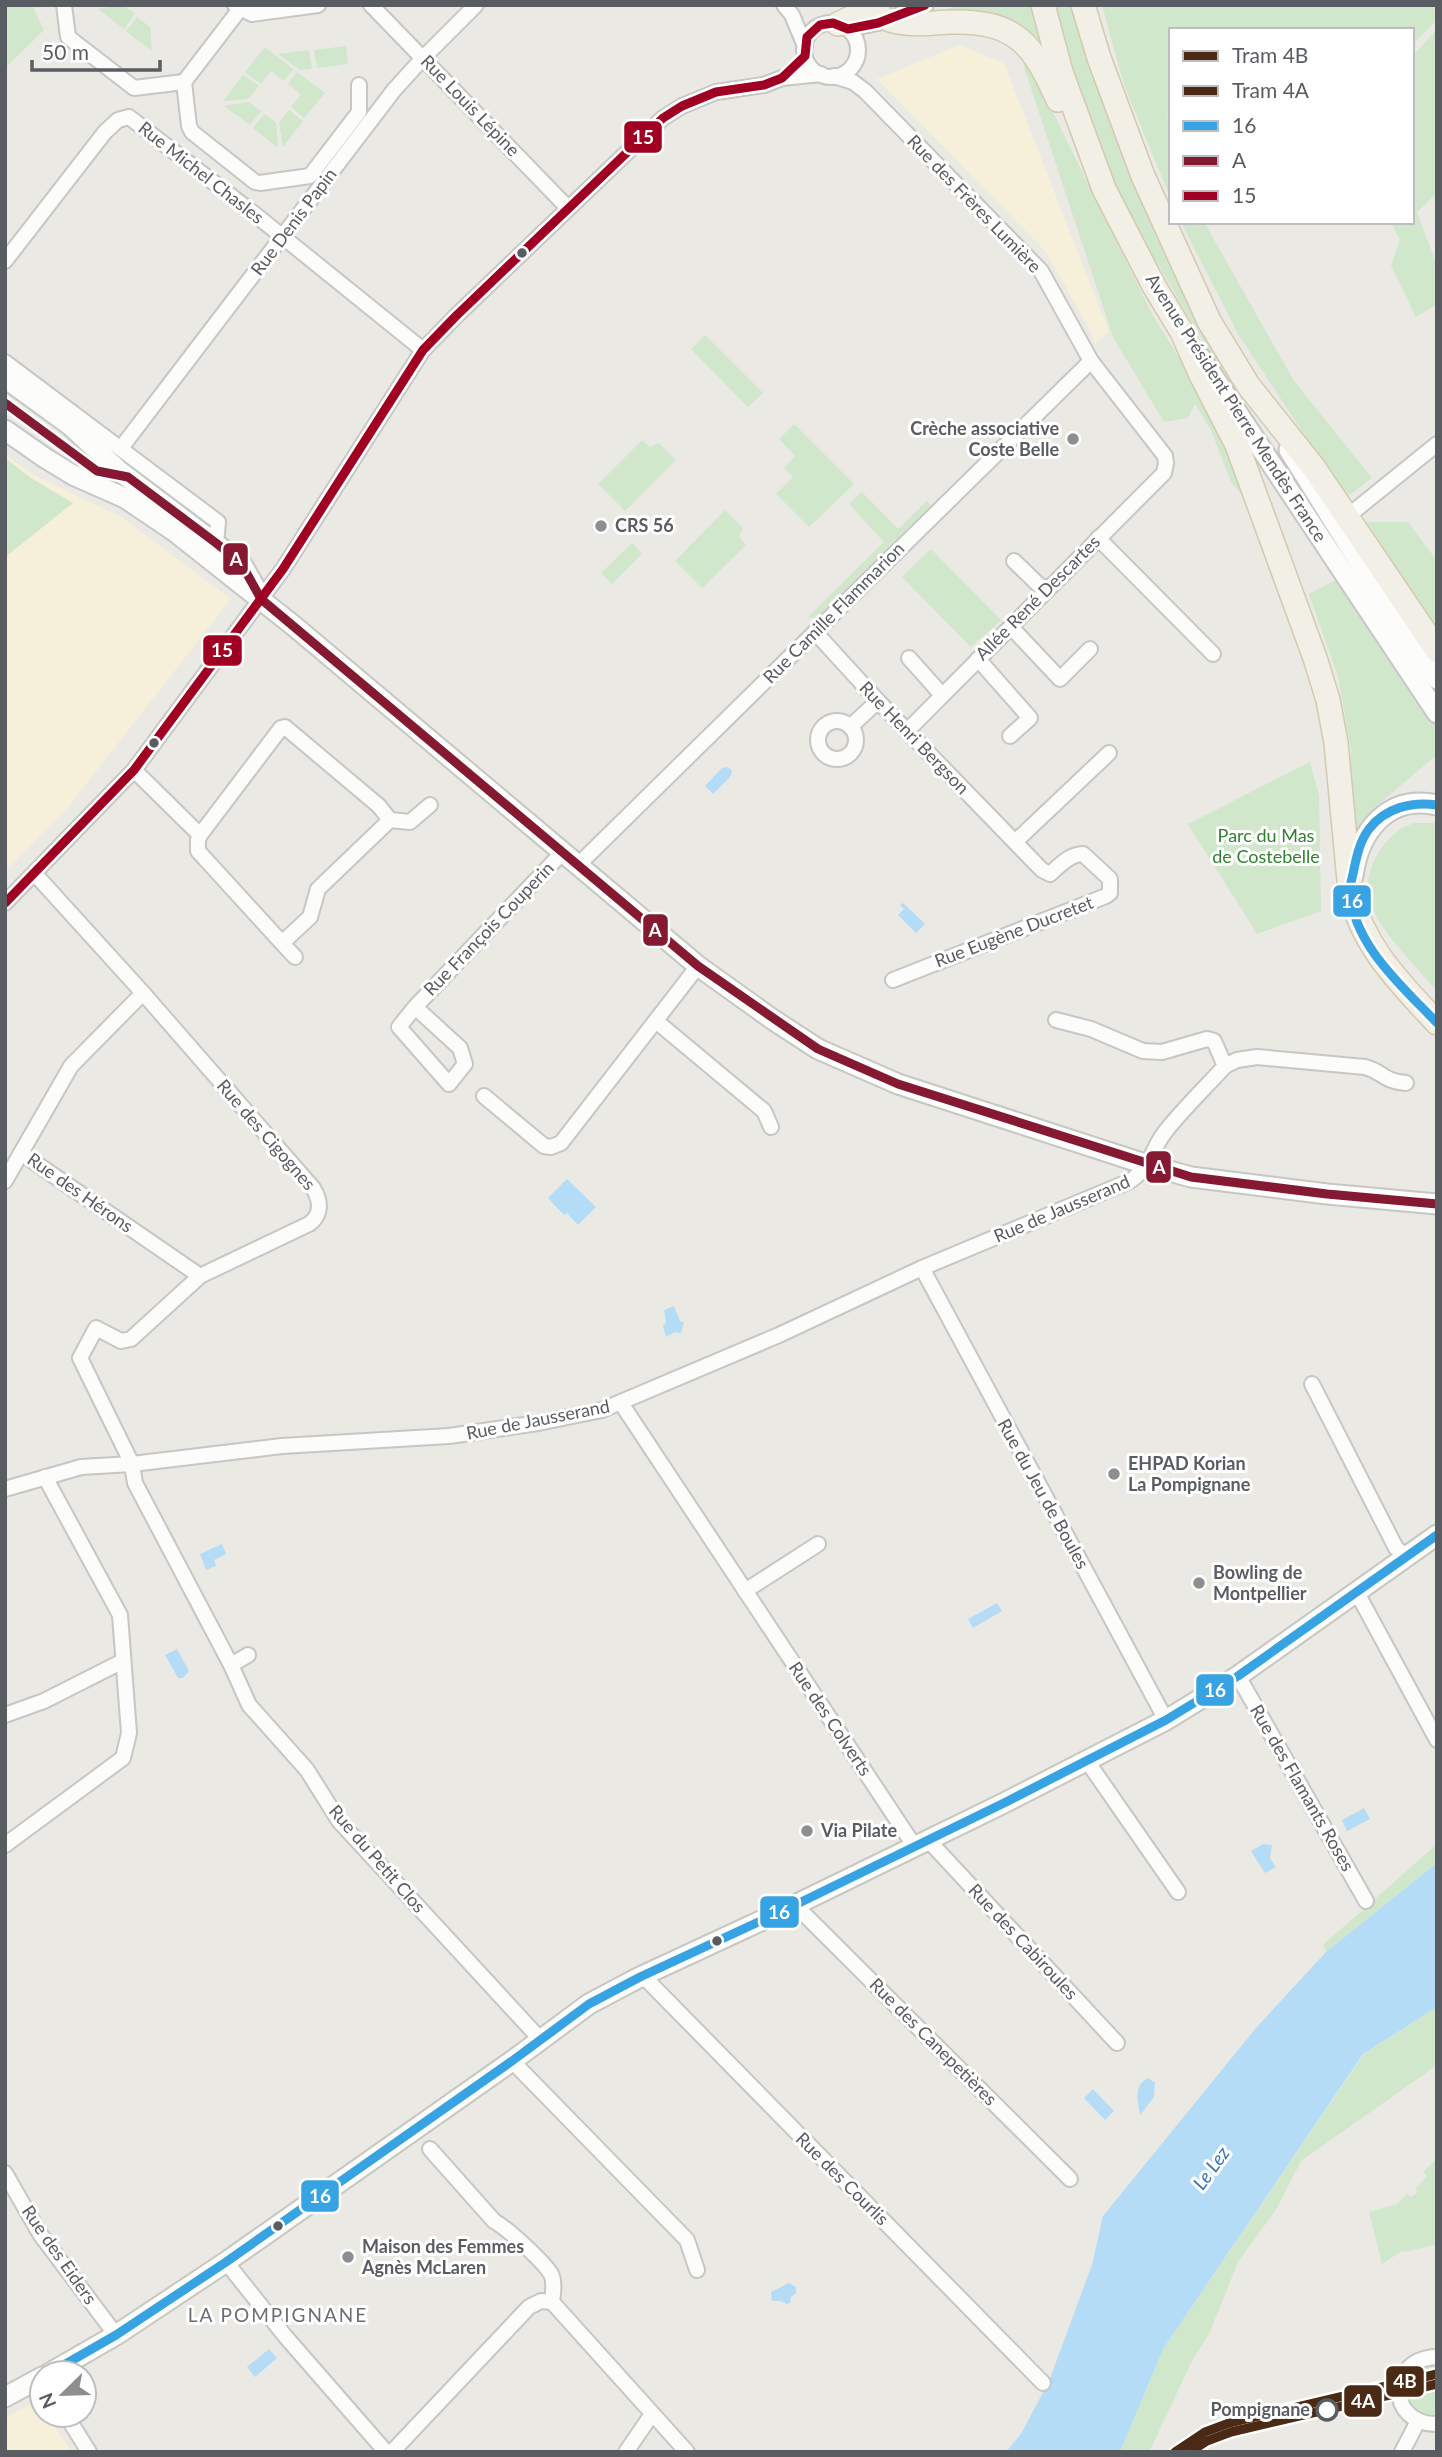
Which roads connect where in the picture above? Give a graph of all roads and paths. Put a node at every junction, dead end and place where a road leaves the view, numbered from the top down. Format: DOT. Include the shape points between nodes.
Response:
graph roads {
  1 [pos="64,5"];
  2 [pos="318,5"];
  3 [pos="371,5"];
  4 [pos="476,5"];
  5 [pos="926,5"];
  6 [pos="1043,5"];
  7 [pos="1083,5"];
  8 [pos="238,7"];
  9 [pos="788,10"];
  10 [pos="882,16"];
  11 [pos="838,25"];
  12 [pos="858,48"];
  13 [pos="805,51"];
  14 [pos="423,58"];
  15 [pos="853,65"];
  16 [pos="827,75"];
  17 [pos="782,78"];
  18 [pos="184,82"];
  19 [pos="359,85"];
  20 [pos="865,91"];
  21 [pos="1104,189"];
  22 [pos="568,208"];
  23 [pos="282,237"];
  24 [pos="5,261"];
  25 [pos="1182,332"];
  26 [pos="424,350"];
  27 [pos="1091,361"];
  28 [pos="5,362"];
  29 [pos="5,378"];
  30 [pos="1248,385"];
  31 [pos="5,430"];
  32 [pos="1437,444"];
  33 [pos="123,457"];
  34 [pos="1166,463"];
  35 [pos="1348,516"];
  36 [pos="1098,538"];
  37 [pos="1014,561"];
  38 [pos="1045,592"];
  39 [pos="261,599"];
  40 [pos="1011,626"];
  41 [pos="815,632"];
  42 [pos="1090,649"];
  43 [pos="1437,650"];
  44 [pos="1213,654"];
  45 [pos="909,658"];
  46 [pos="978,659"];
  47 [pos="1437,679"];
  48 [pos="942,695"];
  49 [pos="878,701"];
  50 [pos="1437,713"];
  51 [pos="850,727"];
  52 [pos="907,731"];
  53 [pos="1010,736"];
  54 [pos="1109,753"];
  55 [pos="134,770"];
  56 [pos="430,805"];
  57 [pos="1437,805"];
  58 [pos="390,820"];
  59 [pos="200,835"];
  60 [pos="1015,842"];
  61 [pos="571,859"];
  62 [pos="1034,862"];
  63 [pos="35,874"];
  64 [pos="1350,891"];
  65 [pos="5,903"];
  66 [pos="282,943"];
  67 [pos="295,957"];
  68 [pos="698,967"];
  69 [pos="893,980"];
  70 [pos="143,993"];
  71 [pos="415,1007"];
  72 [pos="1056,1020"];
  73 [pos="656,1021"];
  74 [pos="1437,1024"];
  75 [pos="1225,1066"];
  76 [pos="1406,1083"];
  77 [pos="484,1096"];
  78 [pos="771,1127"];
  79 [pos="21,1153"];
  80 [pos="1148,1166"];
  81 [pos="5,1181"];
  82 [pos="1437,1205"];
  83 [pos="922,1268"];
  84 [pos="200,1276"];
  85 [pos="1312,1384"];
  86 [pos="621,1404"];
  87 [pos="132,1464"];
  88 [pos="46,1477"];
  89 [pos="9,1483"];
  90 [pos="1437,1535"];
  91 [pos="818,1544"];
  92 [pos="1406,1557"];
  93 [pos="745,1591"];
  94 [pos="1356,1591"];
  95 [pos="248,1655"];
  96 [pos="123,1661"];
  97 [pos="231,1665"];
  98 [pos="1238,1676"];
  99 [pos="5,1715"];
  100 [pos="1166,1720"];
  101 [pos="1437,1740"];
  102 [pos="1087,1761"];
  103 [pos="921,1844"];
  104 [pos="5,1845"];
  105 [pos="1178,1892"];
  106 [pos="1366,1901"];
  107 [pos="795,1905"];
  108 [pos="640,1977"];
  109 [pos="541,2040"];
  110 [pos="1118,2043"];
  111 [pos="512,2061"];
  112 [pos="429,2149"];
  113 [pos="5,2172"];
  114 [pos="1070,2179"];
  115 [pos="226,2262"];
  116 [pos="697,2270"];
  117 [pos="552,2302"];
  118 [pos="116,2335"];
  119 [pos="1437,2357"];
  120 [pos="74,2359"];
  121 [pos="1043,2383"];
  122 [pos="28,2385"];
  123 [pos="5,2397"];
  124 [pos="652,2414"];
  125 [pos="1418,2421"];
  126 [pos="1437,2424"];
  127 [pos="75,2429"];
  128 [pos="89,2452"];
  129 [pos="386,2452"];
  130 [pos="392,2452"];
  131 [pos="626,2452"];
  132 [pos="687,2452"];
  133 [pos="1402,2452"];
  1 -- 18 [label="street" via="68,37 134,88"];
  2 -- 8 [label="street" via="252,14"];
  3 -- 14 [label="street, Rue Louis Lépine"];
  4 -- 14 [label="street, Rue Denis Papin"];
  5 -- 10 [label="street"];
  6 -- 21 [label="main road, Avenue Président Pierre Mendès France" via="1061,72"];
  7 -- 30 [label="main road, Avenue Président Pierre Mendès France" via="1148,189 1209,321"];
  8 -- 18 [label="street"];
  9 -- 11 [label="street"];
  9 -- 13 [label="street"];
  10 -- 11 [label="main road"];
  10 -- 12 [label="street"];
  10 -- 21 [label="main road" via="904,24 970,22 1020,40 1040,62 1077,144"];
  11 -- 12 [label="street"];
  11 -- 13 [label="street" via="812,30"];
  12 -- 15 [label="street"];
  13 -- 16 [label="street" via="808,64"];
  13 -- 17 [label="street"];
  14 -- 22 [label="street, Rue Louis Lépine"];
  14 -- 23 [label="street, Rue Denis Papin"];
  15 -- 16 [label="street" via="842,74"];
  15 -- 20 [label="street, Rue des Frères Lumière"];
  16 -- 17 [label="street"];
  16 -- 20 [label="street, Rue des Frères Lumière" via="853,82"];
  17 -- 22 [label="street" via="716,92 682,106 663,118"];
  18 -- 19 [label="street" via="192,132 260,183 310,176 359,112"];
  20 -- 27 [label="street, Rue des Frères Lumière" via="1041,271"];
  21 -- 25 [label="main road, Avenue Président Pierre Mendès France"];
  22 -- 26 [label="street"];
  23 -- 24 [label="street, Rue Michel Chasles" via="147,130 122,117 104,132"];
  23 -- 26 [label="street, Rue Michel Chasles"];
  23 -- 33 [label="street, Rue Denis Papin"];
  25 -- 50 [label="main road, Avenue Président Pierre Mendès France"];
  25 -- 64 [label="main road" via="1237,445 1328,699"];
  26 -- 39 [label="street"];
  27 -- 34 [label="street, Rue des Frères Lumière" via="1158,446"];
  27 -- 41 [label="street, Rue Camille Flammarion"];
  28 -- 33 [label="street"];
  29 -- 33 [label="main road"];
  30 -- 35 [label="main road"];
  30 -- 47 [label="main road, Avenue Président Pierre Mendès France"];
  31 -- 39 [label="main road" via="73,475 125,498"];
  32 -- 35 [label="street"];
  33 -- 39 [label="main road" via="242,563"];
  34 -- 36 [label="street, Allée René Descartes" via="1164,473"];
  35 -- 43 [label="main road"];
  36 -- 38 [label="street, Allée René Descartes"];
  36 -- 44 [label="street"];
  37 -- 38 [label="street"];
  38 -- 40 [label="street, Allée René Descartes"];
  39 -- 55 [label="street"];
  39 -- 61 [label="main road"];
  40 -- 42 [label="street" via="1060,679"];
  40 -- 46 [label="street, Allée René Descartes"];
  41 -- 49 [label="street, Rue Henri Bergson"];
  41 -- 61 [label="street, Rue Camille Flammarion"];
  45 -- 48 [label="street"];
  46 -- 48 [label="street, Allée René Descartes"];
  46 -- 53 [label="street" via="1030,718"];
  48 -- 52 [label="street, Allée René Descartes"];
  49 -- 51 [label="street"];
  49 -- 52 [label="street, Rue Henri Bergson"];
  52 -- 60 [label="street, Rue Henri Bergson"];
  54 -- 60 [label="street"];
  55 -- 59 [label="street"];
  55 -- 63 [label="street"];
  56 -- 58 [label="street" via="410,822"];
  57 -- 64 [label="main road" via="1415,803 1376,821 1356,857"];
  58 -- 59 [label="street" via="285,727"];
  58 -- 66 [label="street" via="318,889 310,917"];
  59 -- 66 [label="street" via="198,851"];
  60 -- 62 [label="street, Rue Henri Bergson"];
  61 -- 68 [label="main road"];
  61 -- 71 [label="street, Rue François Couperin"];
  62 -- 69 [label="street, Rue Eugène Ducretet" via="1050,874 1083,854 1110,879 1110,893"];
  63 -- 65 [label="street"];
  63 -- 70 [label="street, Rue des Cigognes"];
  64 -- 74 [label="main road" via="1373,949"];
  66 -- 67 [label="street"];
  68 -- 73 [label="street"];
  68 -- 80 [label="main road" via="818,1049 860,1069"];
  70 -- 79 [label="street, Rue des Hérons" via="71,1066"];
  70 -- 84 [label="street, Rue des Cigognes" via="318,1196 319,1212 314,1220"];
  71 -- 71 [label="street, Rue François Couperin" via="399,1027 449,1084 465,1064 460,1048"];
  72 -- 75 [label="street" via="1091,1028 1143,1051 1162,1052 1207,1039 1214,1041"];
  73 -- 77 [label="street" via="561,1143 544,1146"];
  73 -- 78 [label="street" via="764,1111"];
  75 -- 76 [label="street" via="1257,1056 1365,1067 1390,1082"];
  75 -- 80 [label="street" via="1165,1132"];
  79 -- 81 [label="street"];
  79 -- 84 [label="street, Rue des Hérons"];
  80 -- 82 [label="main road" via="1191,1177"];
  80 -- 83 [label="street, Rue de Jausserand" via="1114,1189"];
  83 -- 86 [label="street, Rue de Jausserand"];
  83 -- 100 [label="street, Rue du Jeu de Boules"];
  84 -- 87 [label="street, Rue des Cigognes" via="131,1339 121,1341 96,1328 80,1358"];
  85 -- 92 [label="street" via="1396,1548"];
  86 -- 87 [label="street, Rue de Jausserand" via="449,1436 282,1446"];
  86 -- 93 [label="street, Rue des Colverts"];
  87 -- 88 [label="street, Rue de Jausserand" via="80,1467"];
  87 -- 97 [label="street, Rue du Petit Clos" via="135,1483"];
  88 -- 89 [label="street, Rue de Jausserand"];
  88 -- 96 [label="street" via="120,1615"];
  90 -- 92 [label="main road"];
  91 -- 93 [label="street"];
  92 -- 94 [label="main road"];
  93 -- 103 [label="street, Rue des Colverts"];
  94 -- 98 [label="main road"];
  94 -- 101 [label="street"];
  95 -- 97 [label="street"];
  96 -- 99 [label="street" via="44,1702"];
  96 -- 104 [label="street" via="130,1733 124,1758"];
  97 -- 109 [label="street, Rue du Petit Clos" via="249,1705 307,1770 339,1821"];
  98 -- 100 [label="main road"];
  98 -- 106 [label="street, Rue des Flamants Roses"];
  100 -- 102 [label="main road"];
  102 -- 103 [label="main road"];
  102 -- 105 [label="street"];
  103 -- 107 [label="main road"];
  103 -- 110 [label="street, Rue des Cabiroules"];
  107 -- 108 [label="main road"];
  107 -- 114 [label="street, Rue des Canepetières"];
  108 -- 109 [label="main road" via="589,2004"];
  108 -- 121 [label="street, Rue des Courlis"];
  109 -- 111 [label="main road"];
  111 -- 115 [label="main road"];
  111 -- 116 [label="street" via="687,2240"];
  112 -- 117 [label="street" via="494,2221 507,2228 552,2275"];
  113 -- 118 [label="street, Rue des Eiders" via="40,2234"];
  115 -- 118 [label="main road"];
  115 -- 129 [label="street"];
  117 -- 124 [label="street"];
  117 -- 130 [label="street" via="529,2307"];
  118 -- 120 [label="main road"];
  119 -- 125 [label="street" via="1411,2365 1399,2384 1402,2405"];
  122 -- 123 [label="main road"];
  124 -- 131 [label="street"];
  124 -- 132 [label="street"];
  125 -- 126 [label="street"];
  125 -- 133 [label="street"];
  127 -- 128 [label="street"];
}
